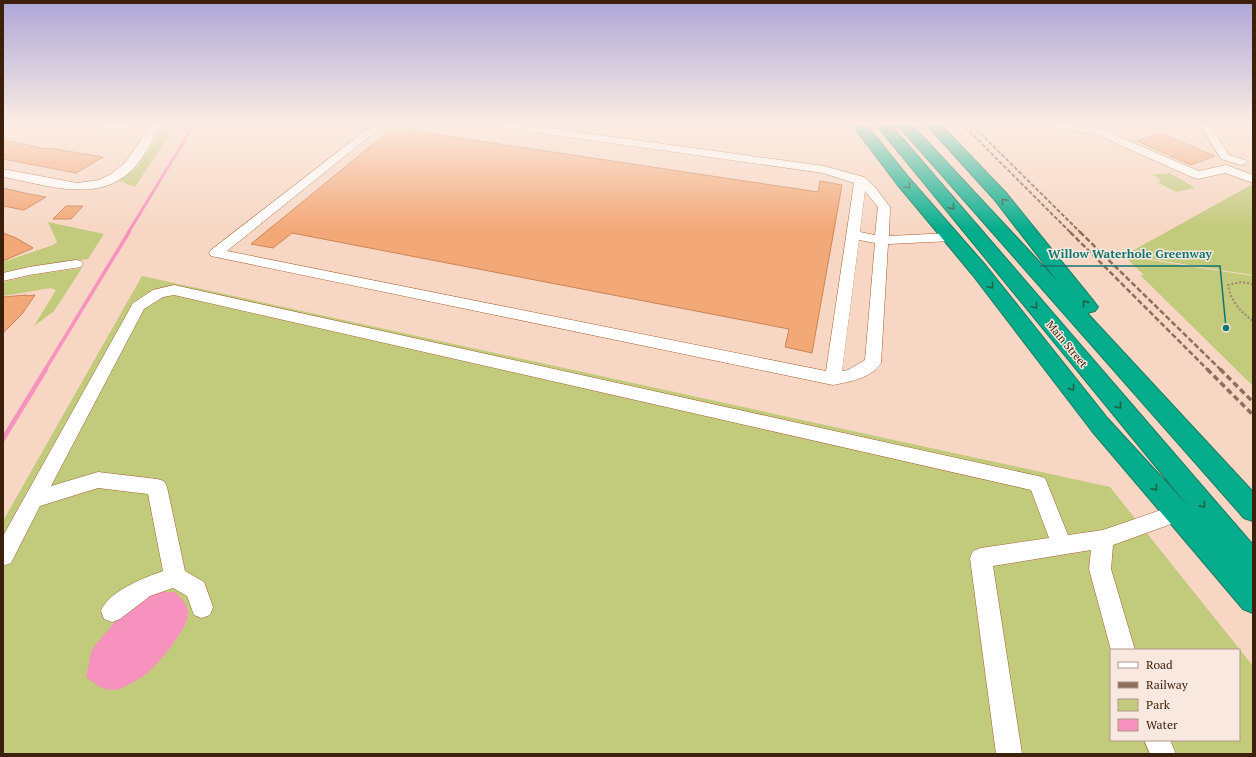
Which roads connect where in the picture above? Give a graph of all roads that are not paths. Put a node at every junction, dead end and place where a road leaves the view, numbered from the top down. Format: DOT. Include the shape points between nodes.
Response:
graph roads {
  1 [pos="133,158"];
  2 [pos="336,158"];
  3 [pos="741,158"];
  4 [pos="885,158"];
  5 [pos="908,158"];
  6 [pos="911,158"];
  7 [pos="935,158"];
  8 [pos="946,158"];
  9 [pos="965,158"];
  10 [pos="1160,158"];
  11 [pos="1231,158"];
  12 [pos="1247,158"];
  13 [pos="1241,162"];
  14 [pos="1226,169"];
  15 [pos="3,173"];
  16 [pos="1253,179"];
  17 [pos="860,180"];
  18 [pos="935,187"];
  19 [pos="853,235"];
  20 [pos="951,237"];
  21 [pos="880,240"];
  22 [pos="76,264"];
  23 [pos="3,277"];
  24 [pos="1043,277"];
  25 [pos="833,379"];
  26 [pos="1222,476"];
  27 [pos="33,500"];
  28 [pos="1253,510"];
  29 [pos="1178,513"];
  30 [pos="1102,539"];
  31 [pos="1062,545"];
  32 [pos="3,556"];
  33 [pos="1253,564"];
  34 [pos="175,577"];
  35 [pos="1253,599"];
  36 [pos="202,607"];
  37 [pos="112,611"];
  38 [pos="1123,649"];
  39 [pos="1157,741"];
  40 [pos="1009,754"];
  41 [pos="1163,754"];
  1 -- 15 [label="street" via="126,169 107,181 89,187"];
  2 -- 25 [label="street" via="216,253"];
  3 -- 17 [label="street" via="816,169"];
  4 -- 20 [label="highway, one-way"];
  5 -- 18 [label="highway"];
  6 -- 18 [label="highway, Main Street"];
  7 -- 24 [label="highway"];
  8 -- 24 [label="highway" via="1042,266"];
  26 -- 9 [label="highway, one-way" via="1000,196"];
  10 -- 14 [label="street" via="1198,175"];
  11 -- 13 [label="street"];
  12 -- 13 [label="street"];
  13 -- 14 [label="street"];
  14 -- 16 [label="street"];
  17 -- 19 [label="street"];
  17 -- 21 [label="street" via="884,207"];
  18 -- 33 [label="highway, Main Street, one-way"];
  19 -- 21 [label="street"];
  19 -- 25 [label="street"];
  20 -- 21 [label="street"];
  20 -- 29 [label="highway, one-way" via="1100,425"];
  21 -- 25 [label="street" via="873,363 853,375"];
  22 -- 23 [label="street"];
  24 -- 26 [label="highway"];
  26 -- 28 [label="highway"];
  27 -- 31 [label="street" via="138,306 158,293 174,290 1038,484"];
  27 -- 32 [label="street"];
  27 -- 34 [label="street" via="98,480 157,487"];
  29 -- 30 [label="street"];
  29 -- 35 [label="highway"];
  30 -- 31 [label="street"];
  30 -- 38 [label="street" via="1100,569"];
  31 -- 40 [label="street" via="981,558"];
  34 -- 36 [label="street" via="196,589"];
  34 -- 37 [label="street" via="142,589"];
  39 -- 41 [label="street"];
}
